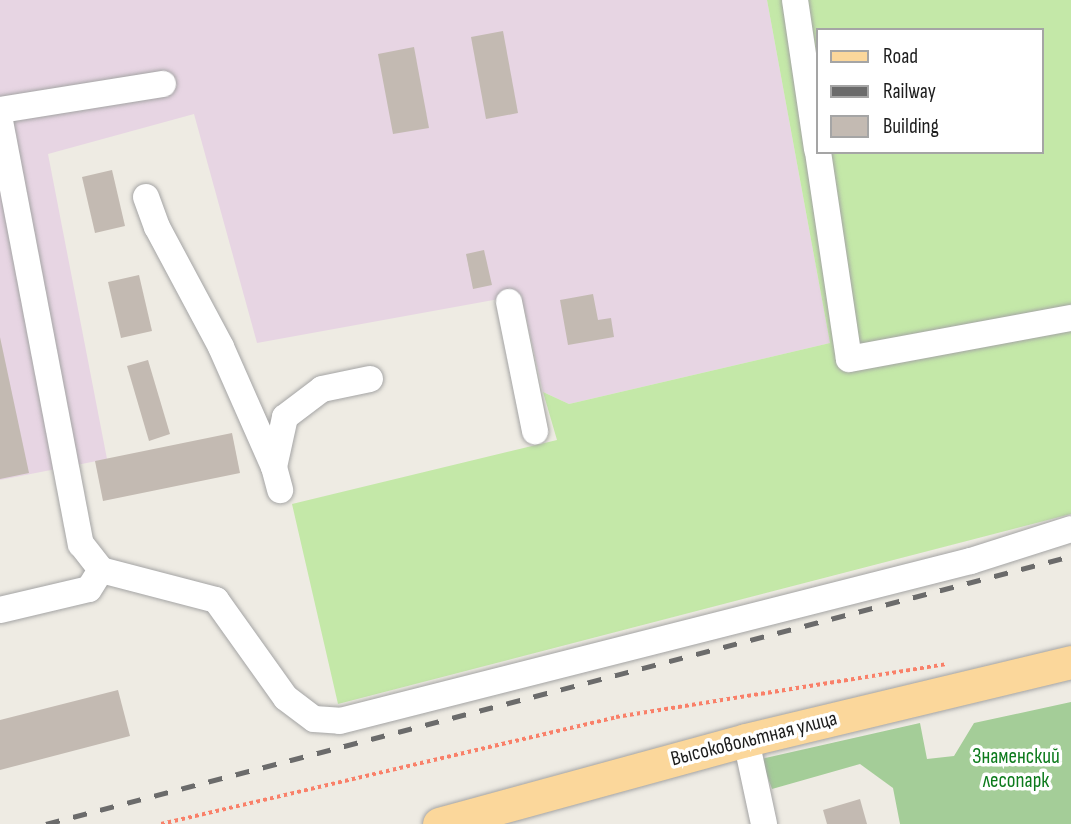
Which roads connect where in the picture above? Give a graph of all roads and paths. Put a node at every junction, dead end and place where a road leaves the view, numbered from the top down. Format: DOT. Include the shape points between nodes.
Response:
graph roads {
  1 [pos="794,0"];
  2 [pos="163,84"];
  3 [pos="0,110"];
  4 [pos="0,121"];
  5 [pos="816,138"];
  6 [pos="819,154"];
  7 [pos="4,168"];
  8 [pos="146,197"];
  9 [pos="509,302"];
  10 [pos="1071,318"];
  11 [pos="370,379"];
  12 [pos="535,431"];
  13 [pos="1071,529"];
  14 [pos="102,570"];
  15 [pos="0,610"];
  16 [pos="959,662"];
  17 [pos="1071,662"];
  18 [pos="746,740"];
  19 [pos="160,824"];
  20 [pos="439,824"];
  21 [pos="764,824"];
  1 -- 5 [label="street"];
  2 -- 3 [label="street"];
  4 -- 7 [label="street"];
  6 -- 10 [label="street" via="849,359"];
  7 -- 14 [label="street" via="81,544"];
  8 -- 11 [label="street" via="157,227 221,346 277,479 285,417 322,389"];
  9 -- 12 [label="street"];
  13 -- 14 [label="street" via="971,561 340,722 314,719 286,698 216,600"];
  14 -- 15 [label="street" via="89,589"];
  16 -- 19 [label="path" via="616,717"];
  17 -- 18 [label="main road, Высоковольтная улица"];
  18 -- 20 [label="main road, Высоковольтная улица"];
  18 -- 21 [label="street"];
}
